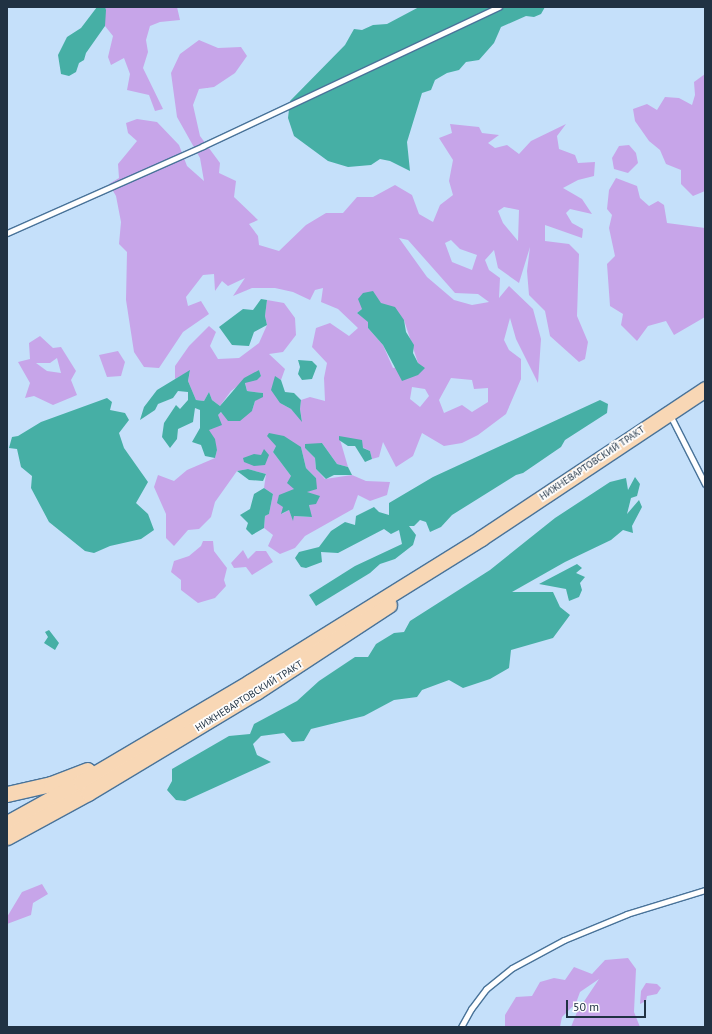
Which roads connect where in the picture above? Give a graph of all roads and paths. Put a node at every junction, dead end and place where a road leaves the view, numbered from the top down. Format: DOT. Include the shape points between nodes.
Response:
graph roads {
  1 [pos="499,7"];
  2 [pos="7,233"];
  3 [pos="705,389"];
  4 [pos="668,413"];
  5 [pos="705,484"];
  6 [pos="481,538"];
  7 [pos="172,729"];
  8 [pos="7,794"];
  9 [pos="7,823"];
  10 [pos="7,837"];
  11 [pos="705,890"];
  12 [pos="461,1027"];
  1 -- 2 [label="lane" via="203,146"];
  3 -- 4 [label="main road, НИЖНЕВАРТОВСКИЙ ТРАКТ"];
  4 -- 5 [label="lane"];
  4 -- 6 [label="main road, НИЖНЕВАРТОВСКИЙ ТРАКТ"];
  6 -- 7 [label="main road, НИЖНЕВАРТОВСКИЙ ТРАКТ"];
  6 -- 10 [label="main road, НИЖНЕВАРТОВСКИЙ ТРАКТ" via="353,631 95,789"];
  7 -- 8 [label="main road" via="78,774 51,784"];
  7 -- 9 [label="main road, НИЖНЕВАРТОВСКИЙ ТРАКТ"];
  11 -- 12 [label="lane" via="627,914 564,940 512,968 486,989"];
}
